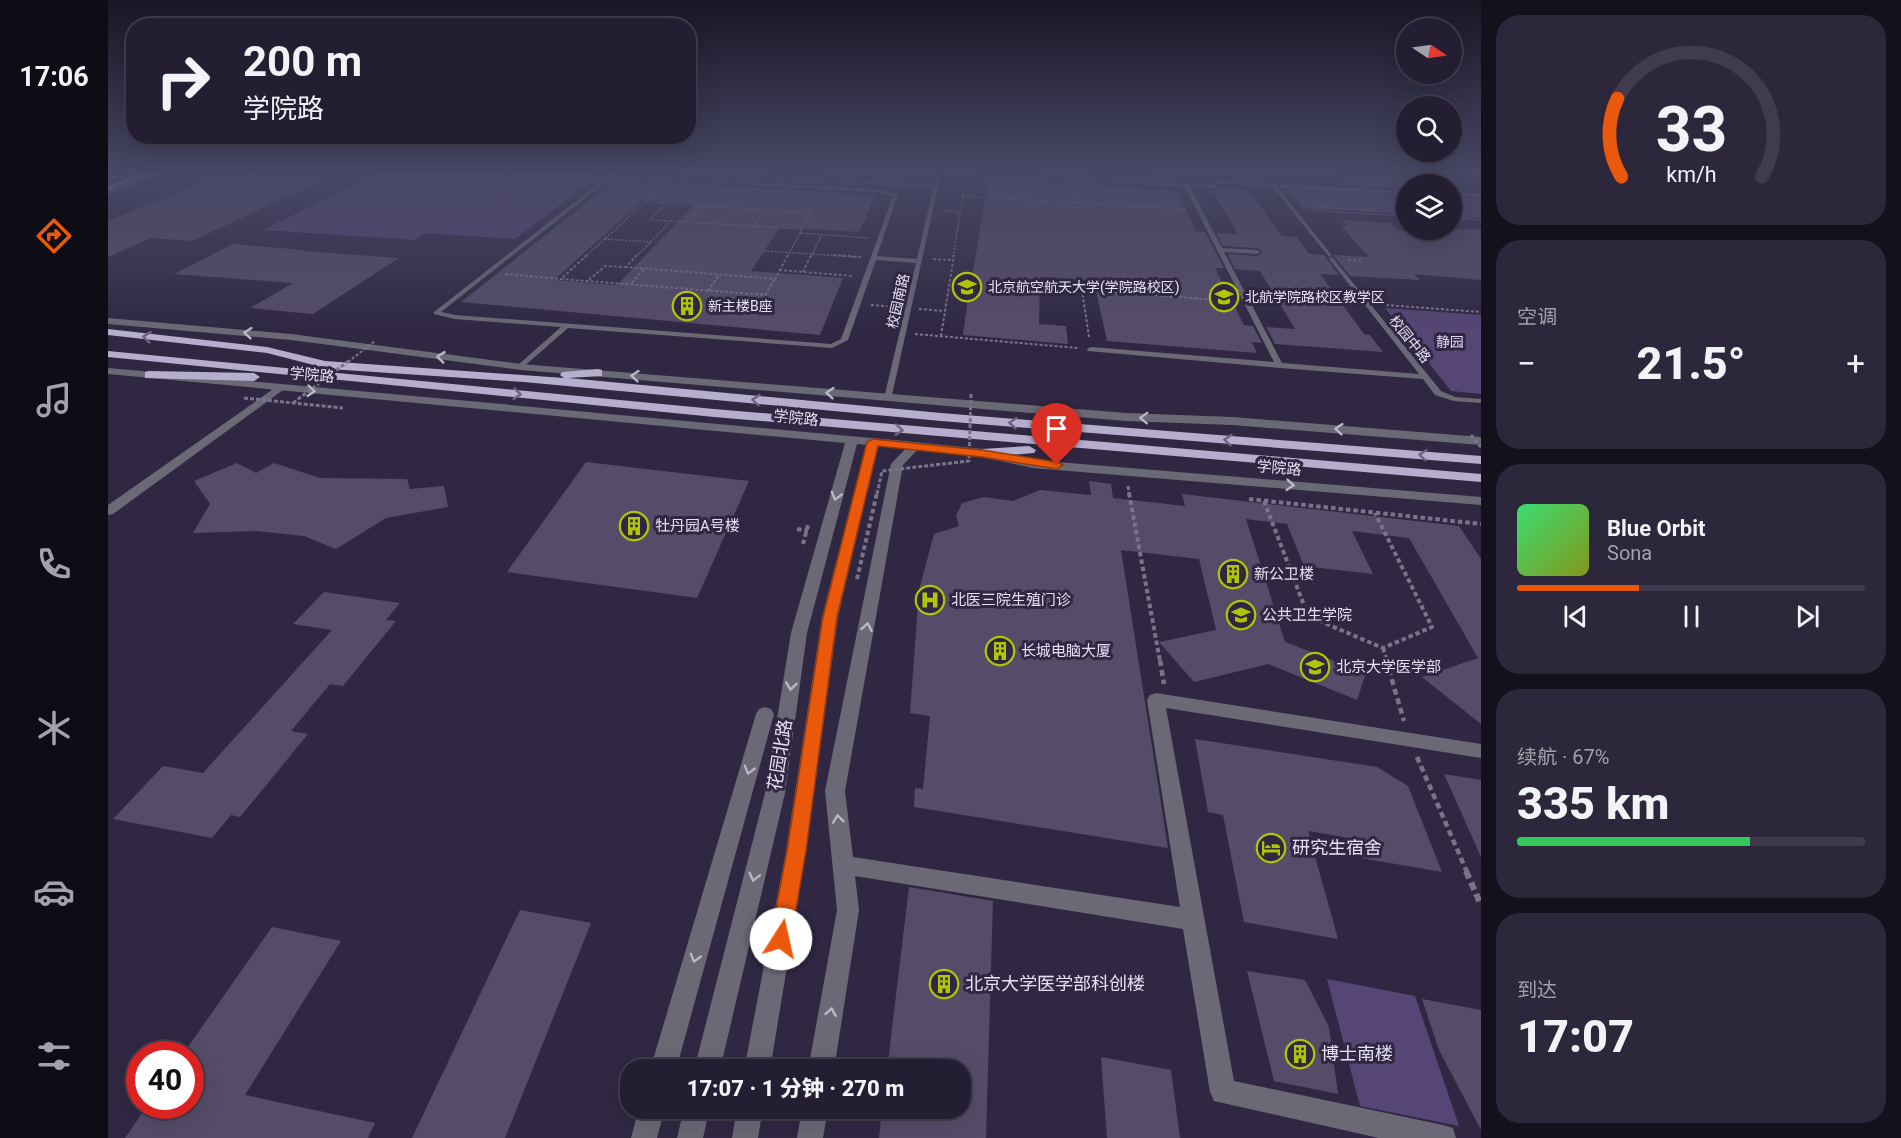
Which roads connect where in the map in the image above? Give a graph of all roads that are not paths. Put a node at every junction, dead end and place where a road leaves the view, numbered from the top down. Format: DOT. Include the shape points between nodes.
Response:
graph roads {
  1 [pos="547,226"];
  2 [pos="884,226"];
  3 [pos="927,226"];
  4 [pos="1208,226"];
  5 [pos="1306,226"];
  6 [pos="1221,250"];
  7 [pos="1257,252"];
  8 [pos="873,258"];
  9 [pos="919,259"];
  10 [pos="108,321"];
  11 [pos="566,326"];
  12 [pos="108,332"];
  13 [pos="108,343"];
  14 [pos="1091,349"];
  15 [pos="108,354"];
  16 [pos="329,364"];
  17 [pos="1281,366"];
  18 [pos="108,371"];
  19 [pos="522,373"];
  20 [pos="598,373"];
  21 [pos="149,375"];
  22 [pos="1426,377"];
  23 [pos="354,378"];
  24 [pos="279,388"];
  25 [pos="888,398"];
  26 [pos="1481,401"];
  27 [pos="605,403"];
  28 [pos="634,419"];
  29 [pos="1476,438"];
  30 [pos="852,440"];
  31 [pos="873,442"];
  32 [pos="915,446"];
  33 [pos="1074,446"];
  34 [pos="982,453"];
  35 [pos="1481,460"];
  36 [pos="1481,478"];
  37 [pos="1481,501"];
  38 [pos="108,512"];
  39 [pos="765,714"];
  40 [pos="1481,751"];
  41 [pos="844,865"];
  42 [pos="1193,920"];
  43 [pos="666,1059"];
  44 [pos="710,1059"];
  45 [pos="759,1059"];
  46 [pos="823,1059"];
  47 [pos="649,1119"];
  48 [pos="695,1119"];
  49 [pos="748,1119"];
  50 [pos="813,1119"];
  51 [pos="644,1138"];
  52 [pos="690,1138"];
  53 [pos="745,1138"];
  54 [pos="810,1138"];
  55 [pos="1443,1138"];
  1 -- 11 [label="lane" via="436,313"];
  2 -- 8 [label="lane"];
  3 -- 9 [label="lane, 校园南路"];
  4 -- 6 [label="lane"];
  5 -- 22 [label="lane, 校园中路"];
  6 -- 7 [label="lane"];
  6 -- 17 [label="lane"];
  8 -- 9 [label="lane"];
  8 -- 11 [label="lane" via="844,340 832,346"];
  9 -- 25 [label="lane, 校园南路"];
  19 -- 10 [label="street, 学院路, one-way" via="291,337"];
  11 -- 19 [label="lane"];
  16 -- 12 [label="highway, one-way" via="267,350"];
  13 -- 16 [label="highway, 学院路"];
  14 -- 17 [label="lane"];
  15 -- 23 [label="highway, 学院路"];
  16 -- 19 [label="highway, 学院路"];
  17 -- 22 [label="lane"];
  18 -- 21 [label="street, 学院路"];
  19 -- 20 [label="highway"];
  35 -- 19 [label="highway, 学院路, one-way" via="953,418"];
  25 -- 20 [label="street, 学院路, one-way"];
  21 -- 23 [label="highway"];
  21 -- 24 [label="street, 学院路"];
  22 -- 26 [label="lane, 校园中路" via="1438,393"];
  23 -- 27 [label="highway, 学院路, one-way"];
  24 -- 28 [label="street, 学院路, one-way"];
  24 -- 38 [label="street"];
  29 -- 25 [label="street, 学院路, one-way"];
  27 -- 28 [label="highway"];
  27 -- 33 [label="highway, 学院路, one-way"];
  28 -- 30 [label="street, 学院路"];
  30 -- 31 [label="street, 学院路"];
  30 -- 44 [label="street, 花园北路, one-way" via="799,633 775,793"];
  31 -- 32 [label="street, 学院路"];
  31 -- 45 [label="street, 花园北路" via="830,617 796,851"];
  32 -- 34 [label="street, 学院路"];
  41 -- 32 [label="street, one-way" via="835,791 897,464"];
  33 -- 34 [label="highway"];
  33 -- 36 [label="highway, 学院路"];
  34 -- 37 [label="street, 学院路, one-way" via="1033,464"];
  39 -- 43 [label="street, one-way"];
  40 -- 42 [label="street" via="1156,700"];
  41 -- 42 [label="street"];
  46 -- 41 [label="street, one-way" via="848,910"];
  42 -- 55 [label="street" via="1222,1092"];
  47 -- 51 [label="street"];
  48 -- 52 [label="street"];
  49 -- 53 [label="street"];
  50 -- 54 [label="street"];
}
